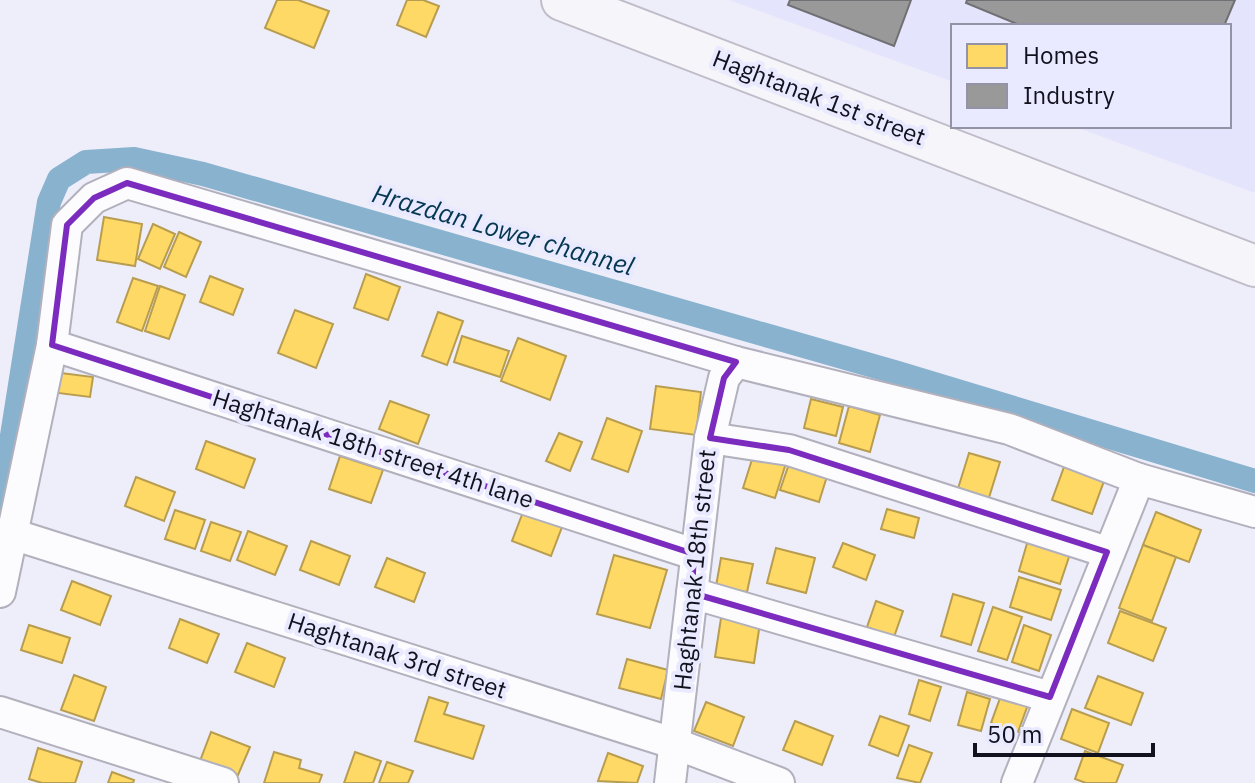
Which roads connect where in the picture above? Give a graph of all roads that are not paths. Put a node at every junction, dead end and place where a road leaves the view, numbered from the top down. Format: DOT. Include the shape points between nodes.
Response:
graph roads {
  1 [pos="562,0"];
  2 [pos="1255,266"];
  3 [pos="52,345"];
  4 [pos="736,362"];
  5 [pos="710,438"];
  6 [pos="1139,479"];
  7 [pos="1255,512"];
  8 [pos="12,534"];
  9 [pos="1107,552"];
  10 [pos="694,554"];
  11 [pos="0,592"];
  12 [pos="692,593"];
  13 [pos="1050,697"];
  14 [pos="0,712"];
  15 [pos="676,744"];
  16 [pos="223,783"];
  17 [pos="670,783"];
  18 [pos="779,783"];
  19 [pos="1017,783"];
  1 -- 2 [label="main road, Haghtanak 1st street"];
  3 -- 4 [label="street" via="67,225 94,198 127,183"];
  3 -- 8 [label="street"];
  3 -- 10 [label="street, Haghtanak 18th street 4th lane"];
  4 -- 5 [label="street, Haghtanak 18th street" via="724,378"];
  4 -- 6 [label="street" via="1009,429"];
  5 -- 9 [label="street" via="789,450"];
  5 -- 10 [label="street, Haghtanak 18th street"];
  6 -- 7 [label="street"];
  6 -- 9 [label="street"];
  8 -- 11 [label="street"];
  8 -- 15 [label="street, Haghtanak 3rd street"];
  9 -- 13 [label="street"];
  10 -- 12 [label="street, Haghtanak 18th street"];
  12 -- 13 [label="street"];
  12 -- 15 [label="street, Haghtanak 18th street"];
  13 -- 19 [label="street"];
  14 -- 16 [label="street"];
  15 -- 17 [label="street, Haghtanak 18th street"];
  15 -- 18 [label="street, Haghtanak 3rd street"];
}
